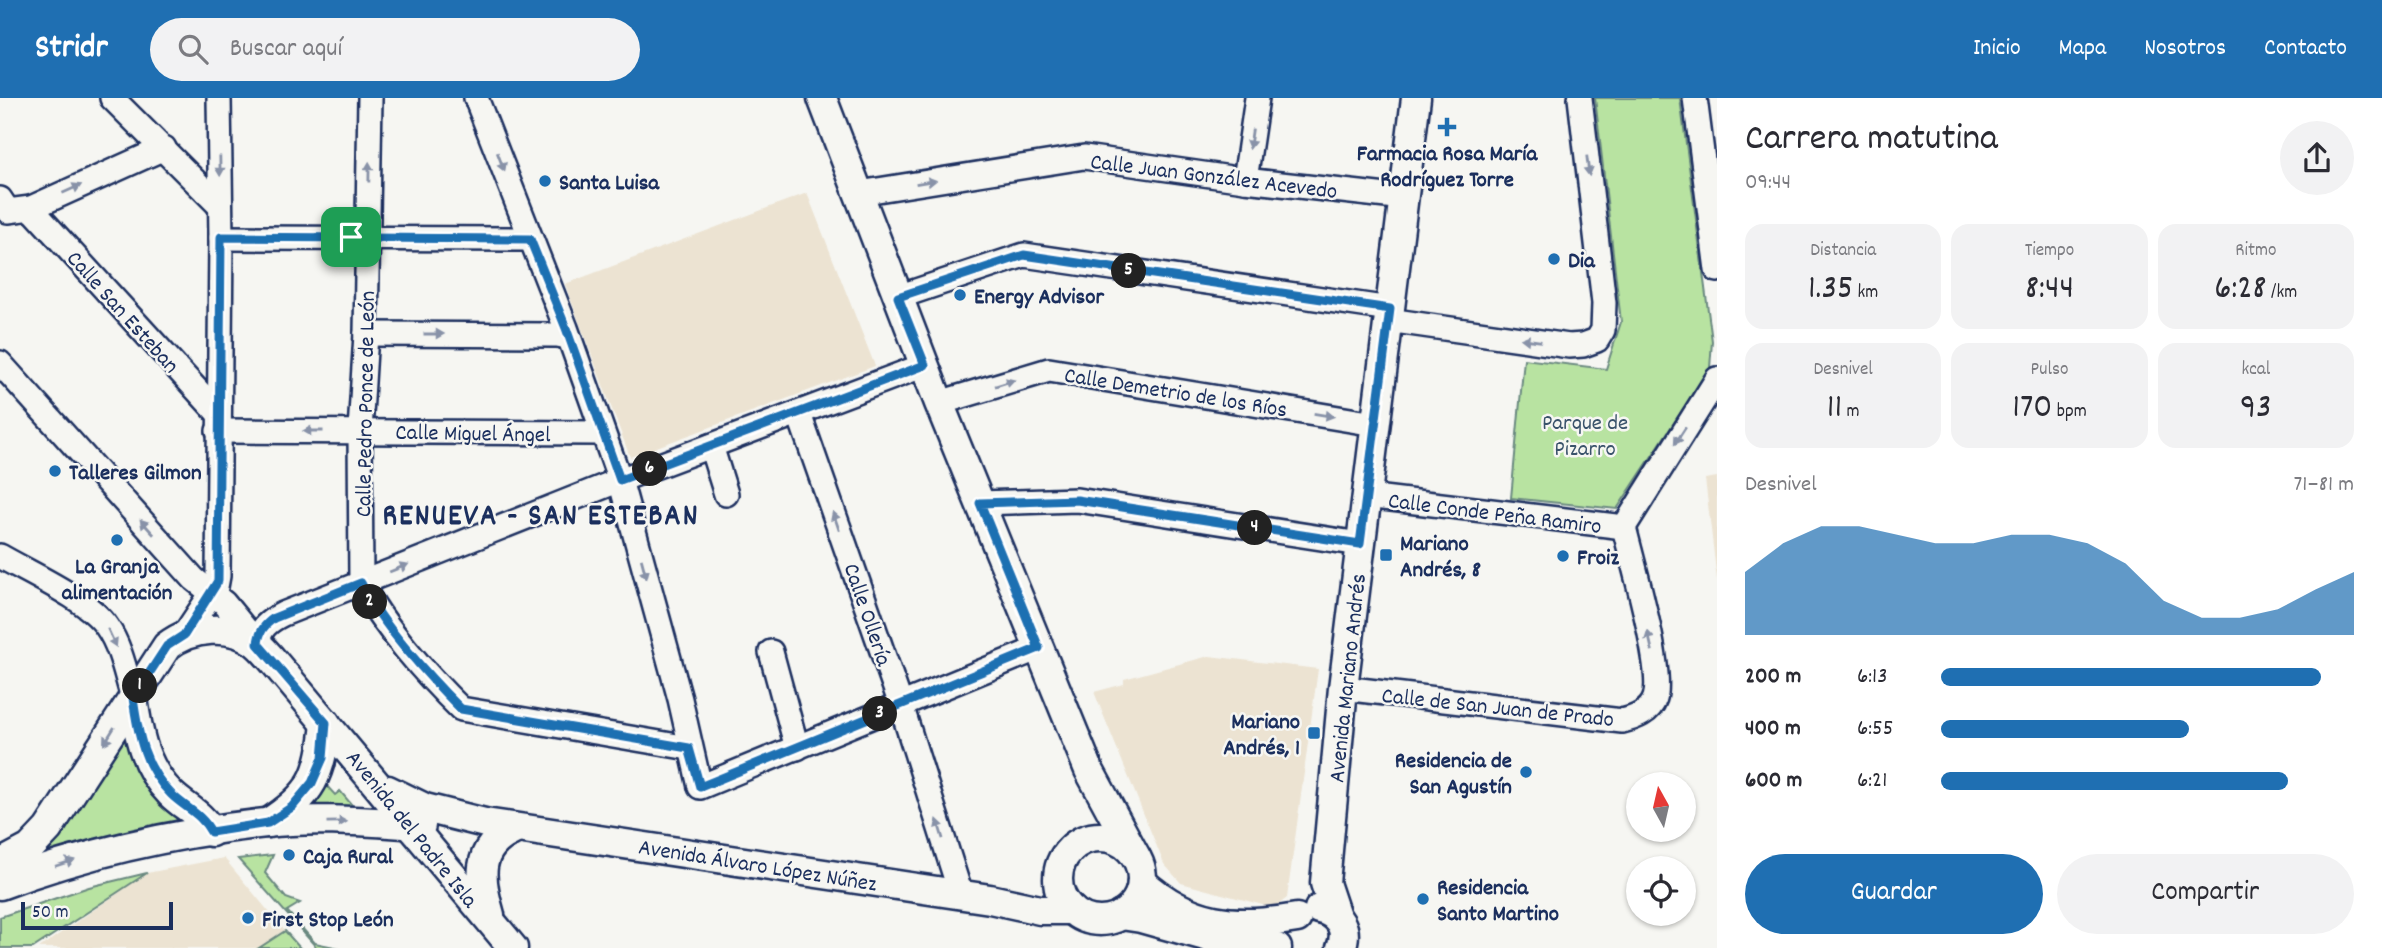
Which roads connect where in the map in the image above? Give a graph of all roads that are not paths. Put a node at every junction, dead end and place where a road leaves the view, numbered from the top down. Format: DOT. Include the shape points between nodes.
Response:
graph roads {
  1 [pos="112,98"];
  2 [pos="219,98"];
  3 [pos="370,98"];
  4 [pos="476,98"];
  5 [pos="822,98"];
  6 [pos="1257,98"];
  7 [pos="1416,98"];
  8 [pos="1580,98"];
  9 [pos="1695,98"];
  10 [pos="164,148"];
  11 [pos="1245,180"];
  12 [pos="859,193"];
  13 [pos="1404,198"];
  14 [pos="13,206"];
  15 [pos="220,206"];
  16 [pos="221,237"];
  17 [pos="368,237"];
  18 [pos="530,239"];
  19 [pos="1717,271"];
  20 [pos="898,297"];
  21 [pos="1389,314"];
  22 [pos="366,334"];
  23 [pos="568,337"];
  24 [pos="0,363"];
  25 [pos="925,365"];
  26 [pos="1717,379"];
  27 [pos="939,403"];
  28 [pos="799,414"];
  29 [pos="218,422"];
  30 [pos="1376,424"];
  31 [pos="360,431"];
  32 [pos="602,433"];
  33 [pos="710,446"];
  34 [pos="620,480"];
  35 [pos="726,494"];
  36 [pos="1366,496"];
  37 [pos="980,503"];
  38 [pos="1624,527"];
  39 [pos="1360,544"];
  40 [pos="0,556"];
  41 [pos="361,583"];
  42 [pos="211,594"];
  43 [pos="184,635"];
  44 [pos="258,644"];
  45 [pos="1039,648"];
  46 [pos="771,652"];
  47 [pos="1343,688"];
  48 [pos="133,698"];
  49 [pos="901,705"];
  50 [pos="326,723"];
  51 [pos="689,748"];
  52 [pos="797,748"];
  53 [pos="1089,770"];
  54 [pos="373,778"];
  55 [pos="268,823"];
  56 [pos="410,824"];
  57 [pos="519,830"];
  58 [pos="211,832"];
  59 [pos="1081,842"];
  60 [pos="0,864"];
  61 [pos="1139,870"];
  62 [pos="1058,873"];
  63 [pos="0,885"];
  64 [pos="961,895"];
  65 [pos="990,899"];
  66 [pos="1072,910"];
  67 [pos="1121,915"];
  68 [pos="492,924"];
  69 [pos="1331,929"];
  70 [pos="513,948"];
  71 [pos="1277,948"];
  72 [pos="1287,948"];
  73 [pos="1294,948"];
  1 -- 10 [label="street"];
  2 -- 15 [label="street, one-way"];
  17 -- 3 [label="street, Calle Pedro Ponce de León, one-way"];
  4 -- 18 [label="street, one-way"];
  5 -- 12 [label="main road"];
  6 -- 11 [label="street, one-way"];
  7 -- 13 [label="main road, Avenida Mariano Andrés"];
  8 -- 21 [label="street, one-way" via="1604,303 1598,340 1569,345"];
  9 -- 19 [label="street"];
  14 -- 10 [label="street, one-way"];
  10 -- 15 [label="street"];
  12 -- 11 [label="street, Calle Juan González Acevedo, one-way" via="1084,157"];
  11 -- 13 [label="street, Calle Juan González Acevedo"];
  12 -- 20 [label="main road"];
  13 -- 21 [label="main road, Avenida Mariano Andrés"];
  14 -- 29 [label="street, Calle San Esteban"];
  15 -- 16 [label="street"];
  16 -- 17 [label="street"];
  16 -- 29 [label="street"];
  17 -- 18 [label="street"];
  17 -- 22 [label="street, Calle Pedro Ponce de León"];
  18 -- 23 [label="street"];
  20 -- 21 [label="street" via="1024,255"];
  20 -- 25 [label="main road"];
  21 -- 30 [label="main road, Avenida Mariano Andrés"];
  22 -- 23 [label="street, one-way"];
  22 -- 31 [label="street, Calle Pedro Ponce de León"];
  23 -- 32 [label="street"];
  42 -- 24 [label="street, Avenida del Padre Isla, one-way"];
  25 -- 27 [label="main road"];
  25 -- 28 [label="street"];
  26 -- 38 [label="street, one-way"];
  27 -- 30 [label="street, Calle Demetrio de los Ríos, one-way" via="1049,370"];
  27 -- 37 [label="main road"];
  28 -- 33 [label="street"];
  49 -- 28 [label="street, Calle Ollería, one-way"];
  31 -- 29 [label="street, Calle Miguel Ángel, one-way"];
  29 -- 42 [label="street" via="218,576"];
  30 -- 36 [label="main road, Avenida Mariano Andrés"];
  31 -- 32 [label="street, Calle Miguel Ángel"];
  31 -- 41 [label="street, Calle Pedro Ponce de León"];
  32 -- 34 [label="street"];
  33 -- 34 [label="street"];
  33 -- 35 [label="street"];
  41 -- 34 [label="street, one-way"];
  34 -- 51 [label="street, one-way" via="680,699"];
  36 -- 38 [label="street, Calle Conde Peña Ramiro"];
  36 -- 39 [label="main road, Avenida Mariano Andrés"];
  37 -- 39 [label="street" via="1077,500"];
  37 -- 45 [label="main road"];
  47 -- 38 [label="street, Calle de San Juan de Prado, one-way" via="1622,721 1638,718 1655,698 1657,671"];
  39 -- 47 [label="main road, Avenida Mariano Andrés"];
  40 -- 48 [label="street, one-way" via="90,608 108,628"];
  41 -- 44 [label="street" via="274,618 260,632"];
  41 -- 51 [label="street" via="371,604 461,709"];
  42 -- 43 [label="street"];
  42 -- 44 [label="street, Avenida del Padre Isla"];
  43 -- 44 [label="main road, Avenida del Padre Isla" via="222,630 240,633"];
  43 -- 48 [label="main road" via="167,646"];
  44 -- 50 [label="main road, Avenida del Padre Isla"];
  45 -- 49 [label="street"];
  45 -- 53 [label="main road"];
  46 -- 52 [label="street"];
  47 -- 69 [label="main road, Avenida Mariano Andrés" via="1325,883"];
  48 -- 58 [label="main road" via="147,762 171,794"];
  48 -- 60 [label="main road, one-way" via="48,829 30,848"];
  49 -- 52 [label="street"];
  64 -- 49 [label="street, Calle Ollería, one-way"];
  50 -- 54 [label="main road, Avenida del Padre Isla"];
  50 -- 55 [label="main road" via="323,758 312,783 292,807"];
  51 -- 52 [label="street" via="700,787"];
  53 -- 59 [label="main road" via="1091,812"];
  53 -- 61 [label="main road"];
  54 -- 56 [label="main road, Avenida del Padre Isla"];
  54 -- 57 [label="main road, Avenida Álvaro López Núñez" via="425,808"];
  55 -- 56 [label="main road, Avenida Álvaro López Núñez, one-way"];
  55 -- 58 [label="main road"];
  56 -- 57 [label="main road, Avenida Álvaro López Núñez"];
  56 -- 68 [label="main road, Avenida del Padre Isla"];
  57 -- 64 [label="main road, Avenida Álvaro López Núñez"];
  57 -- 68 [label="main road" via="502,835 484,861 481,878"];
  63 -- 58 [label="main road, one-way" via="97,853"];
  59 -- 61 [label="main road" via="1105,837 1117,841 1128,847"];
  59 -- 62 [label="main road" via="1070,850"];
  61 -- 67 [label="main road" via="1139,895"];
  61 -- 69 [label="main road" via="1156,895 1205,919"];
  62 -- 65 [label="main road, Avenida Álvaro López Núñez" via="1024,897"];
  62 -- 66 [label="main road" via="1058,887"];
  64 -- 65 [label="main road, Avenida Álvaro López Núñez"];
  65 -- 66 [label="main road, Avenida Álvaro López Núñez" via="1040,910"];
  66 -- 67 [label="main road, Avenida Álvaro López Núñez" via="1096,921"];
  67 -- 71 [label="main road"];
  68 -- 70 [label="main road, Avenida del Padre Isla"];
  69 -- 73 [label="main road" via="1291,933"];
  72 -- 73 [label="main road"];
}
